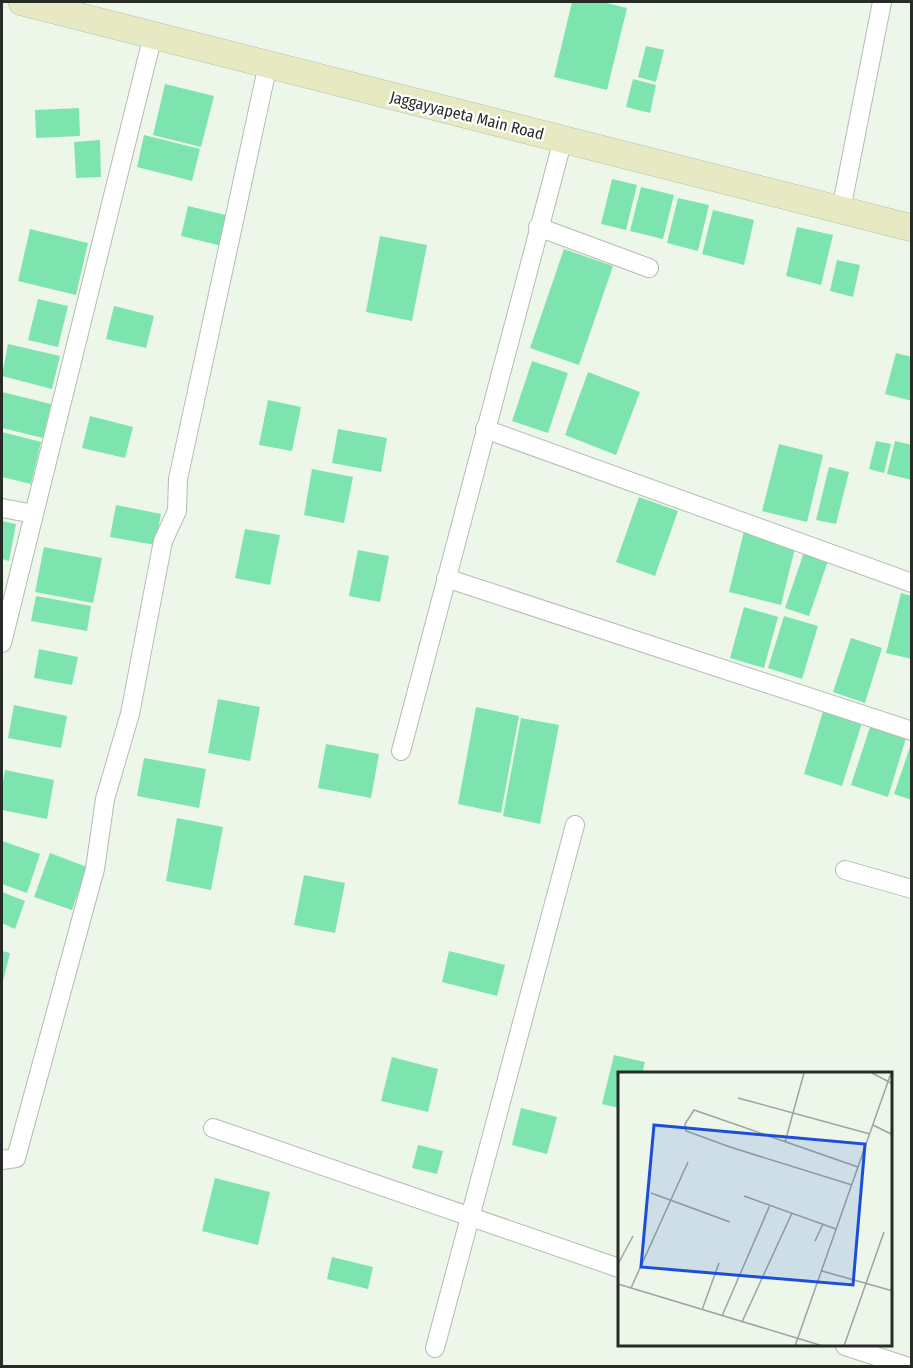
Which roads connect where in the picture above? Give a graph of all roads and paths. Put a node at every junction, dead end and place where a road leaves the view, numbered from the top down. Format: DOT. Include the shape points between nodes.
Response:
graph roads {
  1 [pos="22,2"];
  2 [pos="882,2"];
  3 [pos="153,35"];
  4 [pos="268,64"];
  5 [pos="563,139"];
  6 [pos="841,210"];
  7 [pos="538,227"];
  8 [pos="912,228"];
  9 [pos="649,268"];
  10 [pos="485,429"];
  11 [pos="2,508"];
  12 [pos="34,514"];
  13 [pos="446,578"];
  14 [pos="912,583"];
  15 [pos="2,643"];
  16 [pos="912,731"];
  17 [pos="401,751"];
  18 [pos="575,825"];
  19 [pos="845,870"];
  20 [pos="912,889"];
  21 [pos="213,1128"];
  22 [pos="2,1160"];
  23 [pos="470,1217"];
  24 [pos="618,1268"];
  25 [pos="847,1347"];
  26 [pos="435,1348"];
  27 [pos="906,1366"];
  1 -- 3 [label="main road, Jaggayyapeta Main Road"];
  2 -- 6 [label="street"];
  3 -- 4 [label="main road, Jaggayyapeta Main Road"];
  3 -- 12 [label="street"];
  4 -- 5 [label="main road, Jaggayyapeta Main Road"];
  4 -- 22 [label="street" via="178,479 177,512 163,541 130,714 105,799 95,869 16,1158"];
  5 -- 6 [label="main road, Jaggayyapeta Main Road"];
  5 -- 7 [label="street"];
  6 -- 8 [label="main road, Jaggayyapeta Main Road"];
  7 -- 9 [label="street"];
  7 -- 10 [label="street"];
  10 -- 13 [label="street"];
  10 -- 14 [label="street"];
  11 -- 12 [label="street"];
  12 -- 15 [label="street"];
  13 -- 16 [label="street"];
  13 -- 17 [label="street"];
  18 -- 23 [label="street"];
  19 -- 20 [label="street"];
  21 -- 23 [label="street"];
  23 -- 24 [label="street"];
  23 -- 26 [label="street"];
  25 -- 27 [label="street"];
}
